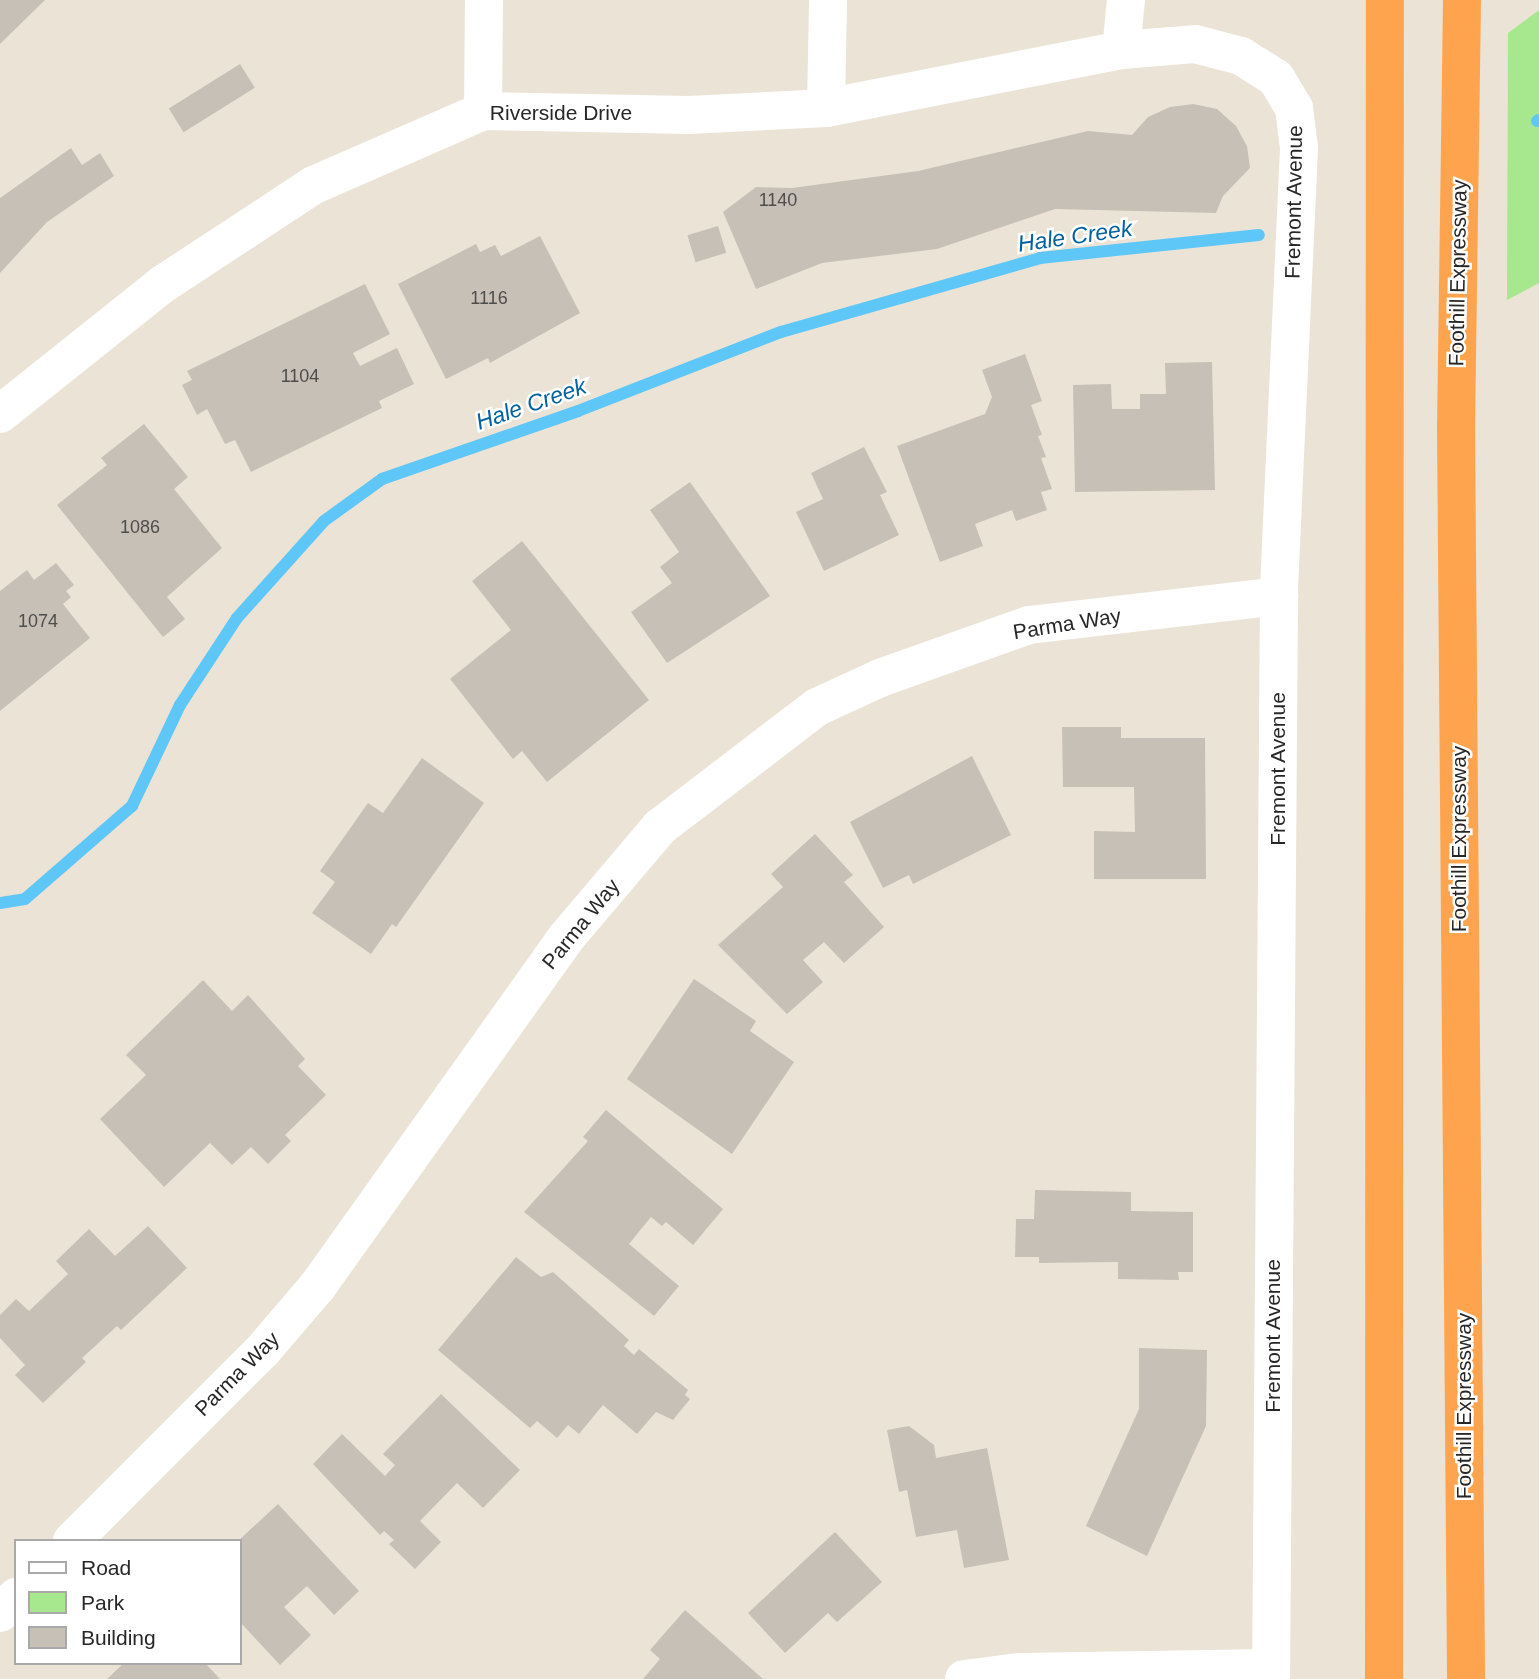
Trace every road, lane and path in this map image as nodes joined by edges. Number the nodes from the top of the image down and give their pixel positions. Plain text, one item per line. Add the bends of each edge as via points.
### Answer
1 (484, 0) edge
2 (828, 0) edge
3 (1126, 0) edge
4 (1385, 0) edge
5 (1462, 0) edge
6 (1121, 50) junction
7 (826, 108) junction
8 (483, 111) junction
9 (0, 414) edge
10 (1279, 596) junction
11 (74, 1539) edge
12 (14, 1599) edge
13 (0, 1613) edge
14 (1271, 1673) edge
15 (964, 1679) edge
16 (1384, 1679) edge
17 (1466, 1679) edge

1 - 8 street
2 - 7 street
3 - 6 street
4 - 16 highway
5 - 17 highway, Foothill Expressway via 1456,426
6 - 7 street, Riverside Drive
6 - 10 street, Fremont Avenue via 1195,44 1241,56 1276,78 1294,108 1299,148
7 - 8 street, Riverside Drive via 689,115
8 - 9 street, Riverside Drive via 314,185 163,284
10 - 11 street, Parma Way via 1029,625 880,678 817,706 660,827 565,939 317,1287 264,1350
10 - 14 street, Fremont Avenue
12 - 13 street
14 - 15 street via 1019,1672

